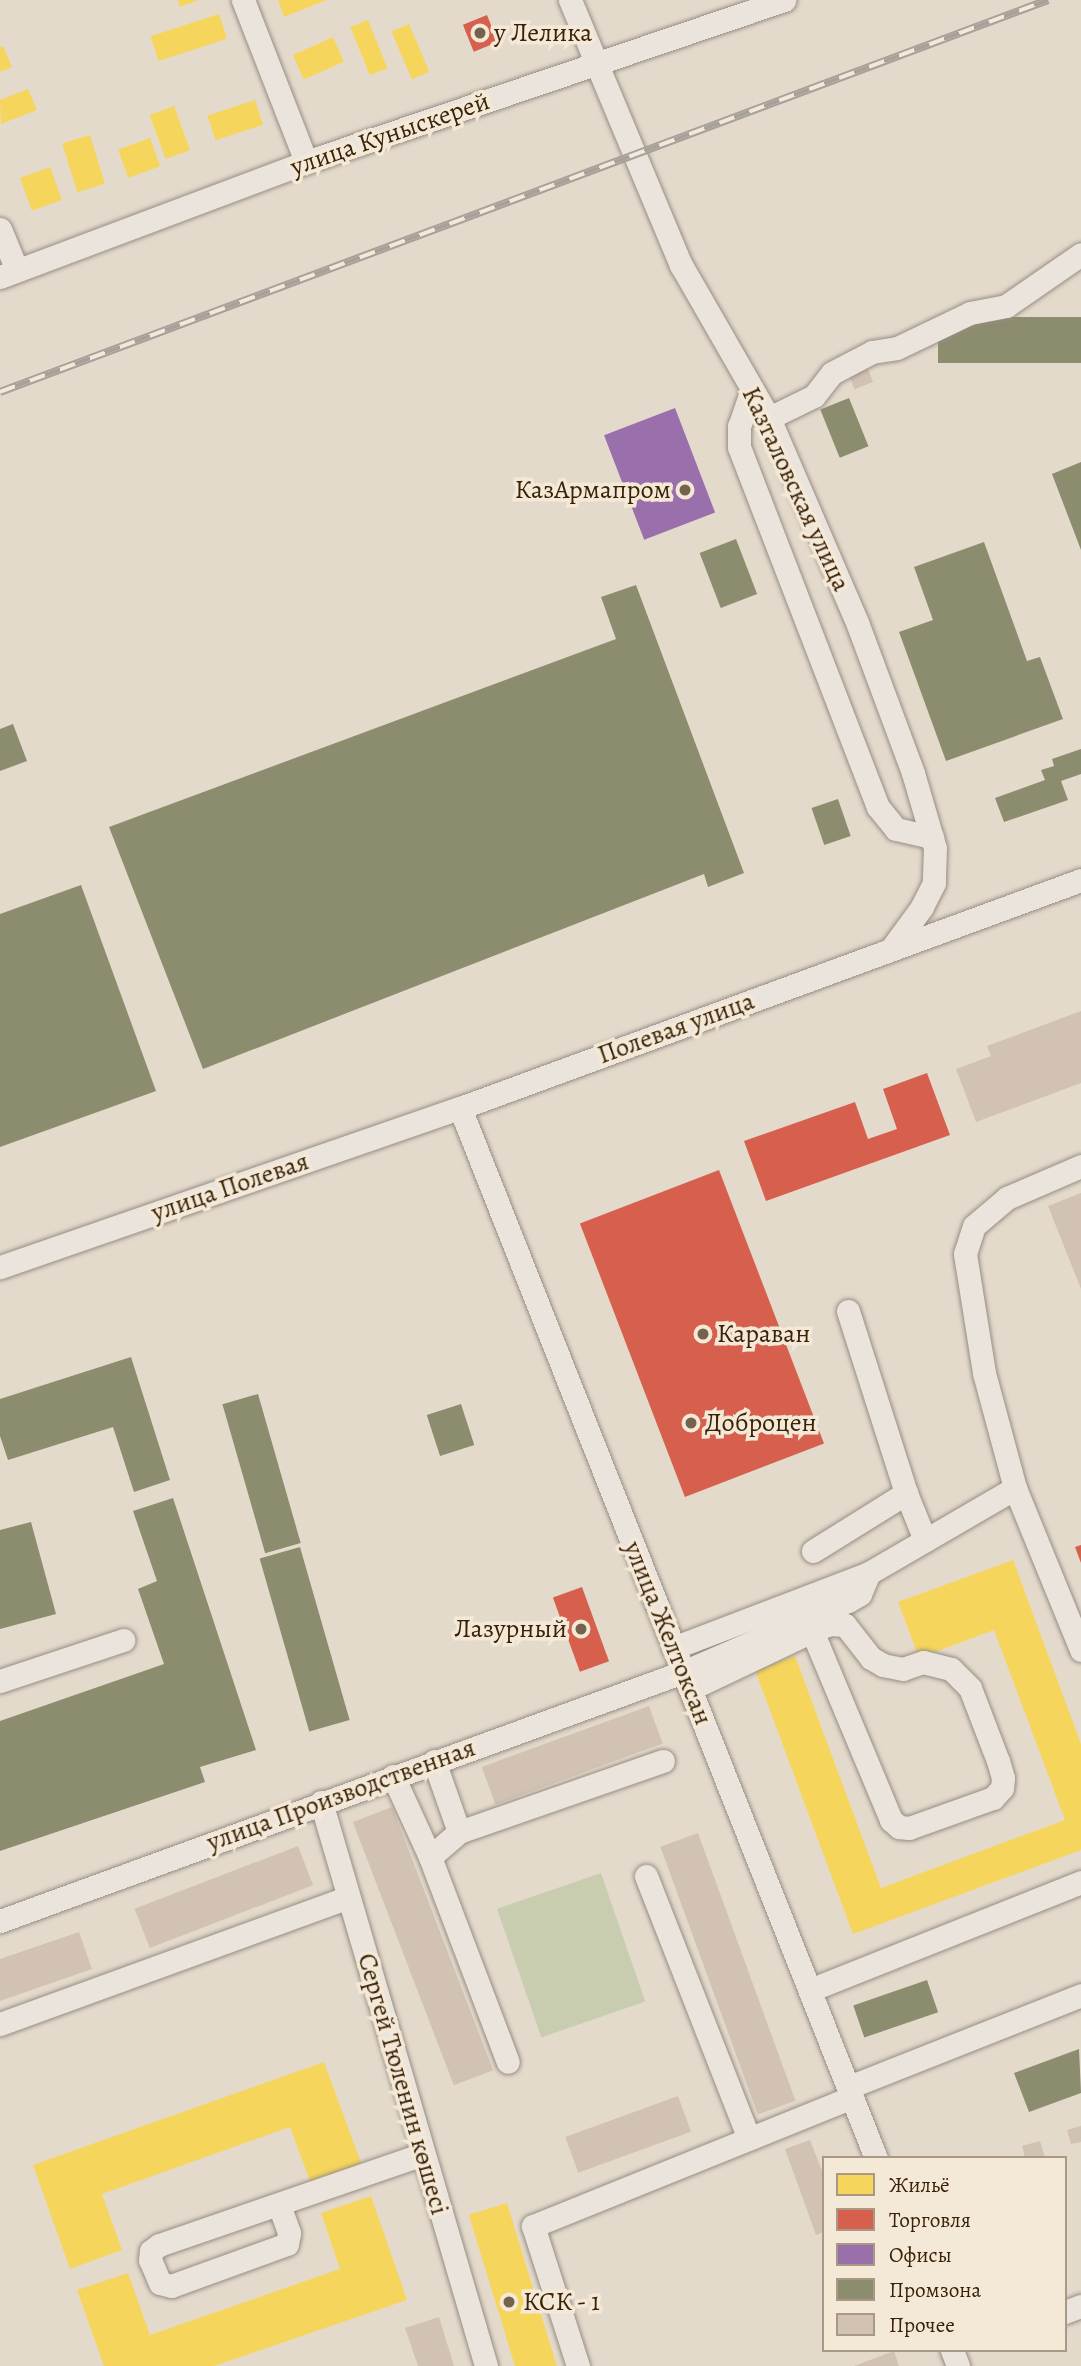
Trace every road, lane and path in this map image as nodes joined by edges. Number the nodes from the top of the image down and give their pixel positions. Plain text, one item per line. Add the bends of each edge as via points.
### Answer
1 (243, 0) edge
2 (570, 0) edge
3 (784, 0) edge
4 (595, 66) junction
5 (306, 162) junction
6 (0, 229) edge
7 (1081, 254) edge
8 (8, 274) edge
9 (752, 389) junction
10 (769, 418) junction
11 (932, 837) junction
12 (1081, 880) edge
13 (892, 948) junction
14 (460, 1108) junction
15 (1081, 1166) edge
16 (0, 1266) edge
17 (848, 1311) dead end
18 (1015, 1489) junction
19 (906, 1493) junction
20 (925, 1540) junction
21 (813, 1551) dead end
22 (869, 1573) junction
23 (812, 1631) junction
24 (123, 1640) dead end
25 (673, 1648) junction
26 (1081, 1650) edge
27 (686, 1680) junction
28 (0, 1681) edge
29 (435, 1761) junction
30 (663, 1761) dead end
31 (393, 1776) junction
32 (321, 1802) junction
33 (459, 1832) junction
34 (430, 1857) junction
35 (646, 1876) dead end
36 (1081, 1882) edge
37 (348, 1897) junction
38 (0, 1921) edge
39 (810, 1990) junction
40 (1081, 1995) edge
41 (0, 2024) edge
42 (508, 2062) dead end
43 (850, 2092) junction
44 (749, 2139) junction
45 (424, 2154) junction
46 (875, 2156) edge
47 (279, 2205) junction
48 (486, 2366) edge
49 (578, 2366) edge

1 - 5 street
2 - 4 street, Казталовская улица
3 - 4 street, улица Куныскерей
4 - 5 street, улица Куныскерей
4 - 9 street, Казталовская улица via 681,265
5 - 8 street, улица Куныскерей
6 - 8 street
7 - 10 street via 1006,306 970,313 897,348 872,352 832,373 814,396
9 - 10 street, Казталовская улица
9 - 11 street via 740,426 739,447 878,807 896,829
10 - 11 street, Казталовская улица via 858,625
11 - 13 street, Казталовская улица via 934,883
12 - 13 street
13 - 14 street, Полевая улица
14 - 16 street, улица Полевая
14 - 25 street, улица Желтоксан
15 - 18 street via 1007,1198 974,1226 965,1254 984,1373
17 - 19 street
18 - 20 street
18 - 26 street
19 - 20 street
19 - 21 street
20 - 22 street
22 - 25 street
22 - 27 street via 860,1594
23 - 23 street via 830,1624 845,1625 871,1658 883,1665 903,1669 923,1662 951,1669 970,1688 998,1761 1002,1788 993,1798 909,1828 891,1820
23 - 27 street
24 - 28 street
25 - 27 street, улица Желтоксан
27 - 29 street, улица Производственная
27 - 39 street, улица Желтоксан
29 - 31 street, улица Производственная
29 - 33 street
30 - 33 street
31 - 32 street, улица Производственная
31 - 34 street
32 - 37 street, Сергей Тюленин көшесі
32 - 38 street, улица Производственная
33 - 34 street
34 - 42 street
35 - 44 street
36 - 39 street
37 - 41 street
37 - 45 street, Сергей Тюленин көшесі
39 - 43 street, улица Желтоксан
40 - 43 street
43 - 44 street
43 - 46 street, улица Желтоксан
44 - 49 street via 533,2226
45 - 47 street
45 - 48 street, Сергей Тюленин көшесі
47 - 47 street via 154,2248 150,2260 160,2283 171,2286 286,2244 289,2234

